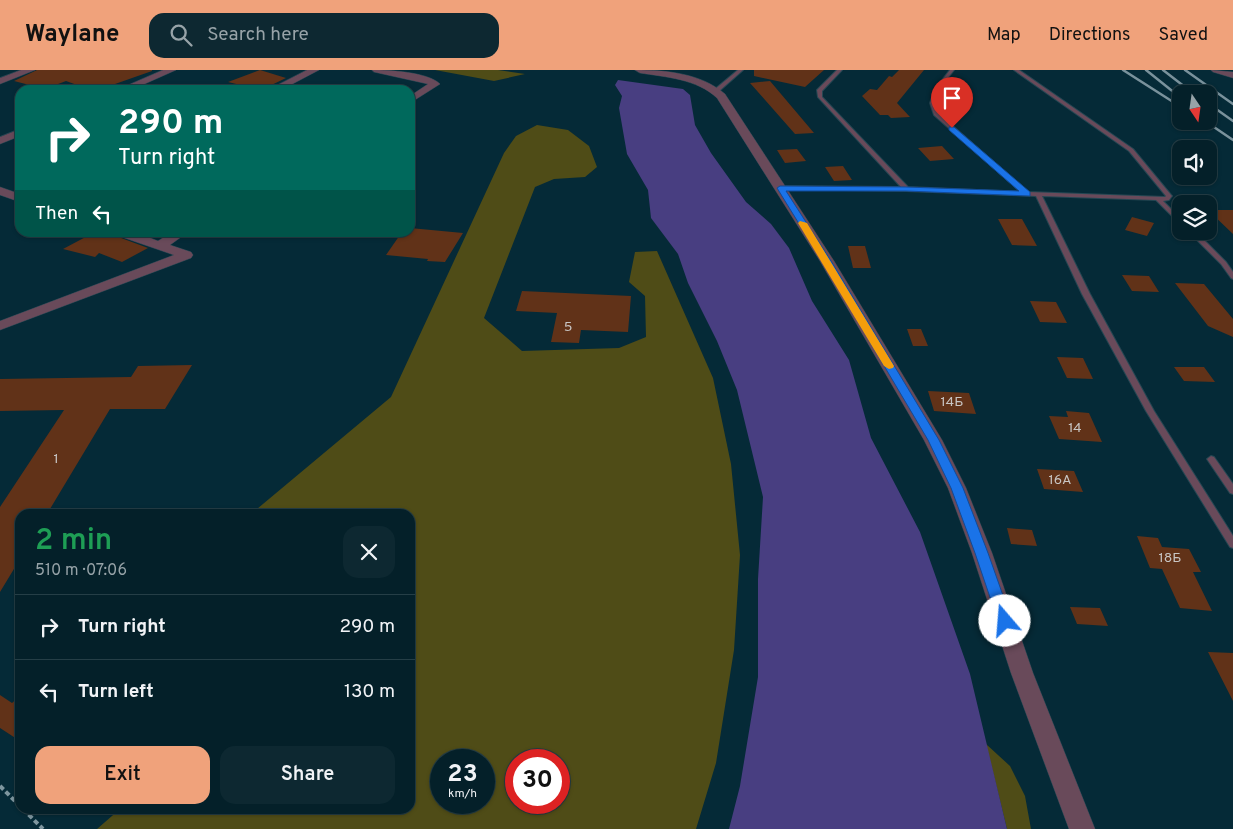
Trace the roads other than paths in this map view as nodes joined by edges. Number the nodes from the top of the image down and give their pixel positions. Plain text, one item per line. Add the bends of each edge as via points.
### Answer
1 (30, 70) edge
2 (171, 70) edge
3 (314, 70) edge
4 (377, 70) edge
5 (640, 70) edge
6 (741, 70) edge
7 (840, 70) edge
8 (952, 70) edge
9 (1016, 70) edge
10 (1216, 70) edge
11 (1233, 75) edge
12 (0, 81) edge
13 (134, 85) edge
14 (283, 85) edge
15 (713, 89) junction
16 (415, 97) edge
17 (15, 134) edge
18 (0, 141) edge
19 (780, 188) junction
20 (906, 189) junction
21 (0, 191) edge
22 (1027, 194) junction
23 (1038, 194) junction
24 (15, 196) edge
25 (1159, 200) junction
26 (1172, 213) edge
27 (135, 237) edge
28 (174, 237) edge
29 (1200, 240) edge
30 (159, 246) junction
31 (1233, 277) edge
32 (0, 326) edge
33 (1211, 460) dead end
34 (1233, 491) edge
35 (1233, 544) edge
36 (1082, 829) edge

1 - 12 street
2 - 13 street
3 - 14 street
4 - 16 street via 434,82 434,86
5 - 15 street
6 - 15 lane
7 - 20 lane via 820,91 820,96
8 - 22 lane via 937,89 933,103 937,115
9 - 25 lane via 1131,150 1169,196
10 - 11 street
15 - 19 street
17 - 18 street
19 - 20 lane
19 - 36 street via 933,440 957,488 1022,673
20 - 22 lane
21 - 24 street
22 - 23 lane
23 - 25 lane
23 - 35 lane via 1086,294 1150,412
25 - 26 lane
27 - 30 street
28 - 30 street
29 - 31 lane via 1224,263
30 - 32 street via 186,255
33 - 34 lane

